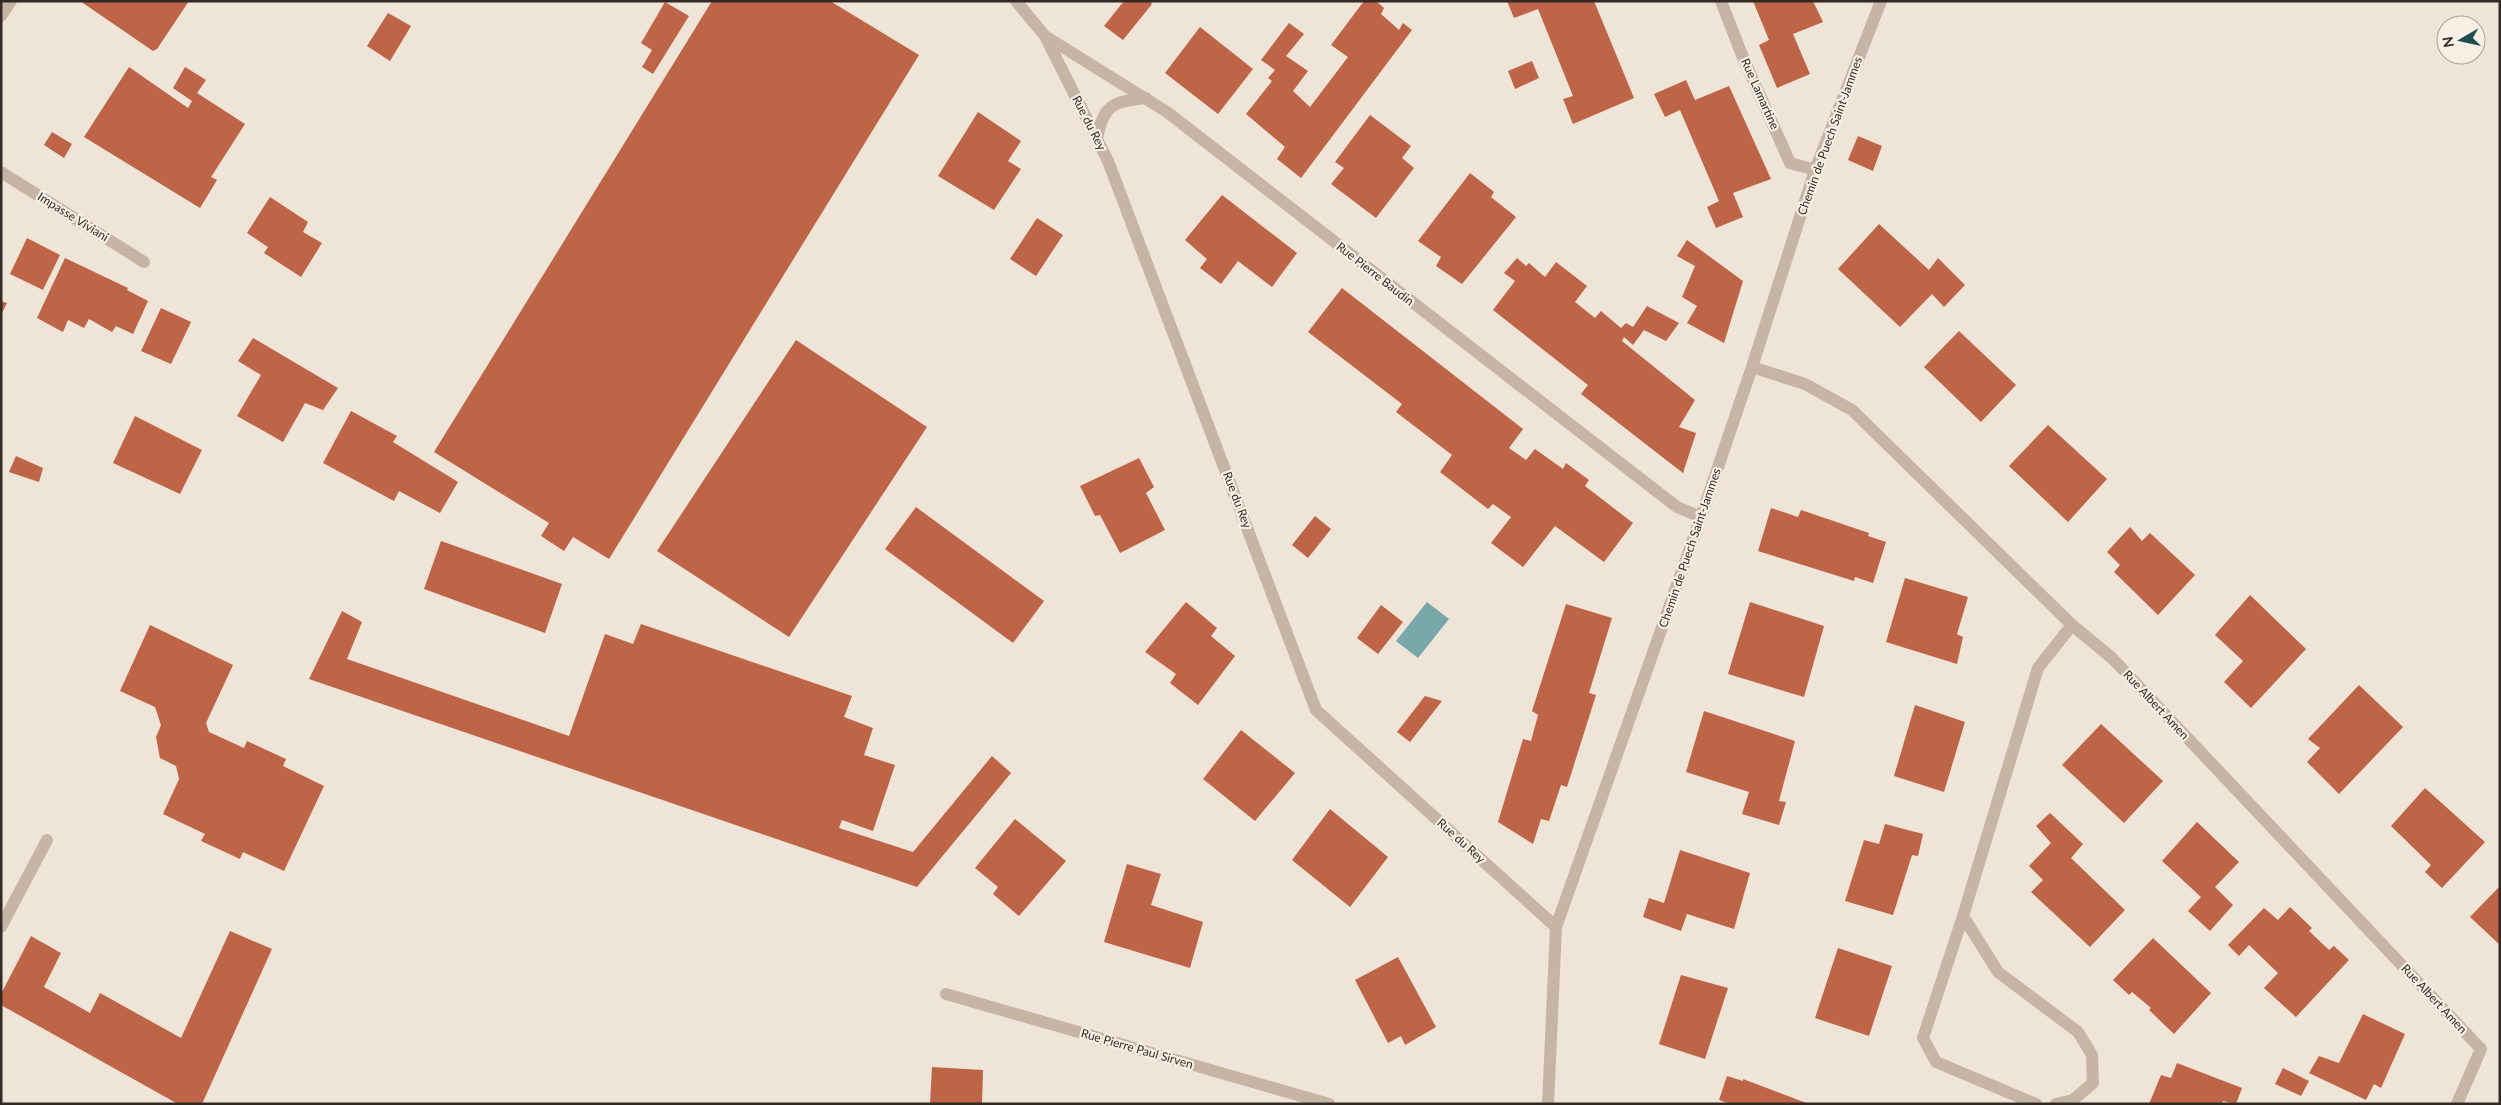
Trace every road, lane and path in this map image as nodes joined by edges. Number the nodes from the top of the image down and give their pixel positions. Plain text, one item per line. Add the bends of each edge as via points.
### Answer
1 (11, 1) edge
2 (1016, 1) edge
3 (1721, 1) edge
4 (1881, 1) edge
5 (1, 16) edge
6 (1045, 36) junction
7 (1146, 98) junction
8 (1097, 138) junction
9 (1814, 170) junction
10 (1, 172) edge
11 (144, 262) dead end
12 (1752, 367) junction
13 (1701, 517) junction
14 (2072, 625) junction
15 (47, 840) dead end
16 (1963, 916) junction
17 (1, 927) edge
18 (1556, 928) junction
19 (946, 994) dead end
20 (1329, 1104) edge
21 (1548, 1104) edge
22 (2036, 1104) edge
23 (2056, 1104) edge
24 (2457, 1104) edge

1 - 5 street
2 - 6 street, Rue du Rey
3 - 9 street, Rue Lamartine via 1790,163
4 - 9 street, Chemin de Puech Saint-Jammes
6 - 7 street, Rue Pierre Baudin
6 - 8 street, Rue du Rey
7 - 8 street via 1112,106 1102,117
7 - 13 street, Rue Pierre Baudin via 1677,508
8 - 18 street, Rue du Rey via 1316,710
9 - 12 street, Chemin de Puech Saint-Jammes
10 - 11 street, Impasse Viviani
12 - 13 street, Chemin de Puech Saint-Jammes
12 - 14 street, Rue Albert Amen via 1805,384 1852,410
13 - 18 street, Chemin de Puech Saint-Jammes
14 - 16 street via 2038,668
14 - 24 street, Rue Albert Amen via 2119,665 2481,1049
15 - 17 street
16 - 22 street via 1922,1038 1936,1062
16 - 23 street via 1998,972 2078,1032 2092,1055 2093,1083 2073,1100
18 - 21 street, Chemin de Puech Saint-Jammes
19 - 20 street, Rue Pierre Paul Sirven

